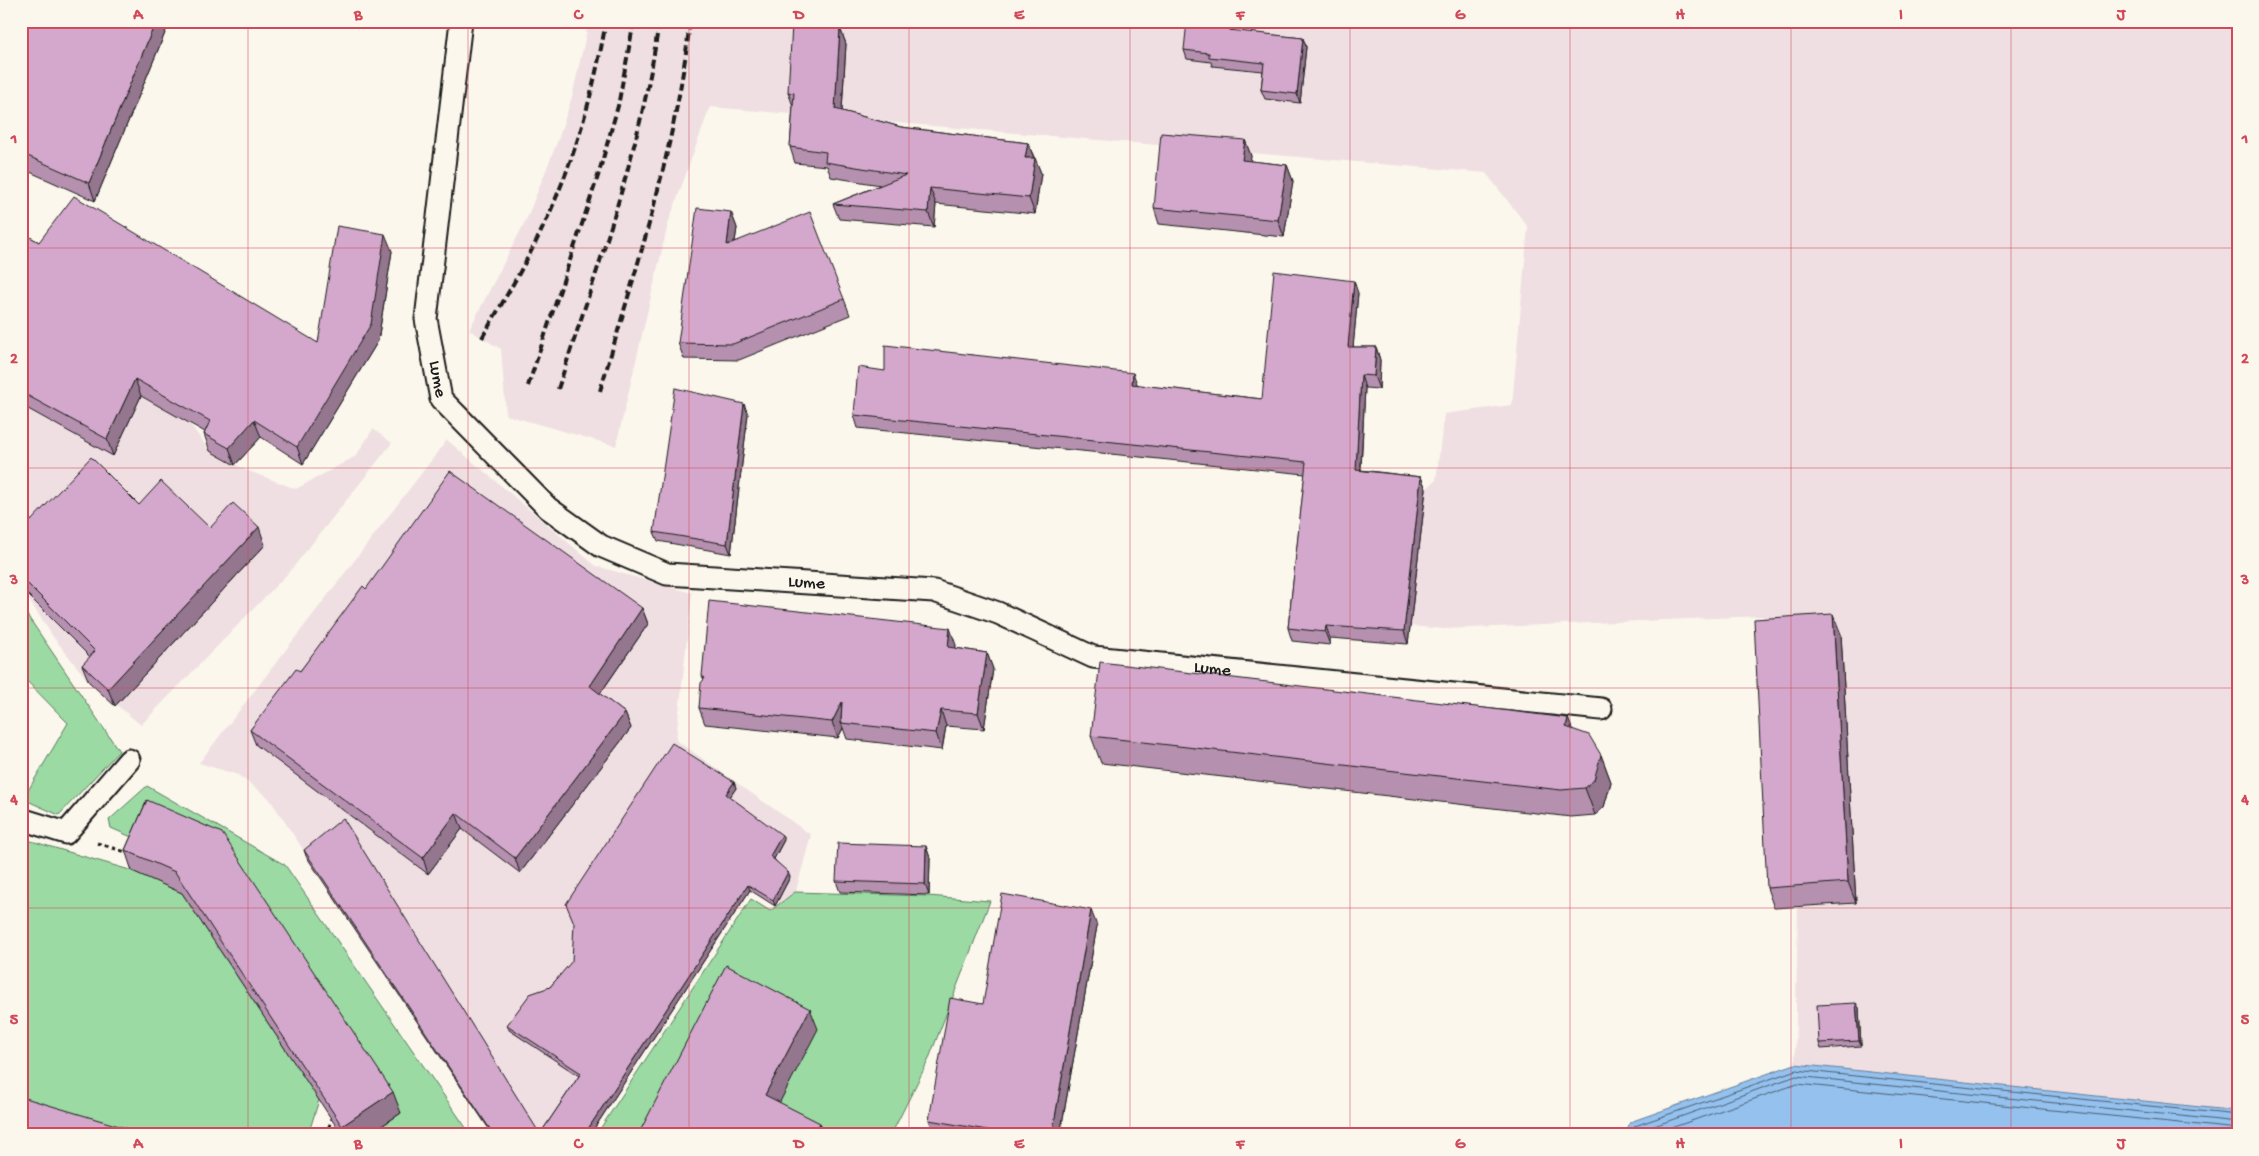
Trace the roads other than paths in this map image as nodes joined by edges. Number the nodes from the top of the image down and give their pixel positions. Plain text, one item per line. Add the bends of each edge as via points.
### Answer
1 (461, 21) edge
2 (1602, 709) dead end
3 (129, 760) dead end
4 (21, 819) edge

1 - 2 lane, Lume via 426,319 441,399 548,508 601,546 667,574 934,591 998,613 1093,657
3 - 4 lane via 66,833

